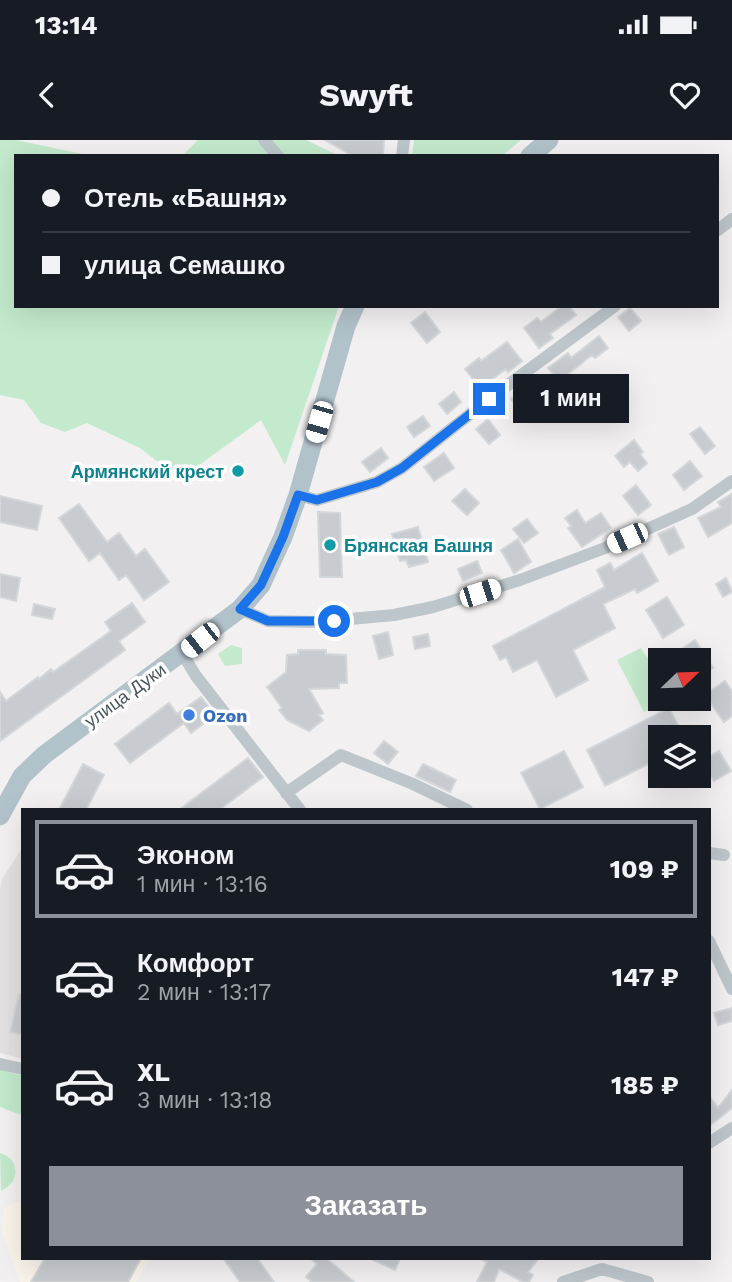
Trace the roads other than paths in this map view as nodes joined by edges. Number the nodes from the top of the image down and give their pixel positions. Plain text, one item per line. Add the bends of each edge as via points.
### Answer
1 (264, 140) edge
2 (549, 140) edge
3 (276, 154) edge
4 (532, 154) edge
5 (354, 308) edge
6 (612, 308) edge
7 (732, 481) edge
8 (298, 495) junction
9 (240, 609) junction
10 (182, 653) junction
11 (286, 793) junction
12 (298, 808) edge
13 (463, 808) edge
14 (0, 817) edge
15 (711, 853) edge
16 (724, 855) dead end
17 (711, 945) edge
18 (732, 989) edge
19 (0, 1064) edge
20 (21, 1069) edge
21 (732, 1128) edge
22 (711, 1142) edge
23 (563, 1282) edge
24 (648, 1282) edge

1 - 3 street
2 - 4 main road
5 - 8 main road, улица Дуки
6 - 8 street via 402,468 377,482 317,500
7 - 9 street via 692,509 605,548 433,607 318,622 268,621
8 - 9 main road, улица Дуки via 261,585
9 - 10 main road, улица Дуки
10 - 11 street
10 - 14 main road, улица Дуки via 44,755 22,776
11 - 12 street
11 - 13 street via 341,755
15 - 16 street
17 - 18 street
19 - 20 street
21 - 22 street
23 - 24 street via 602,1269

